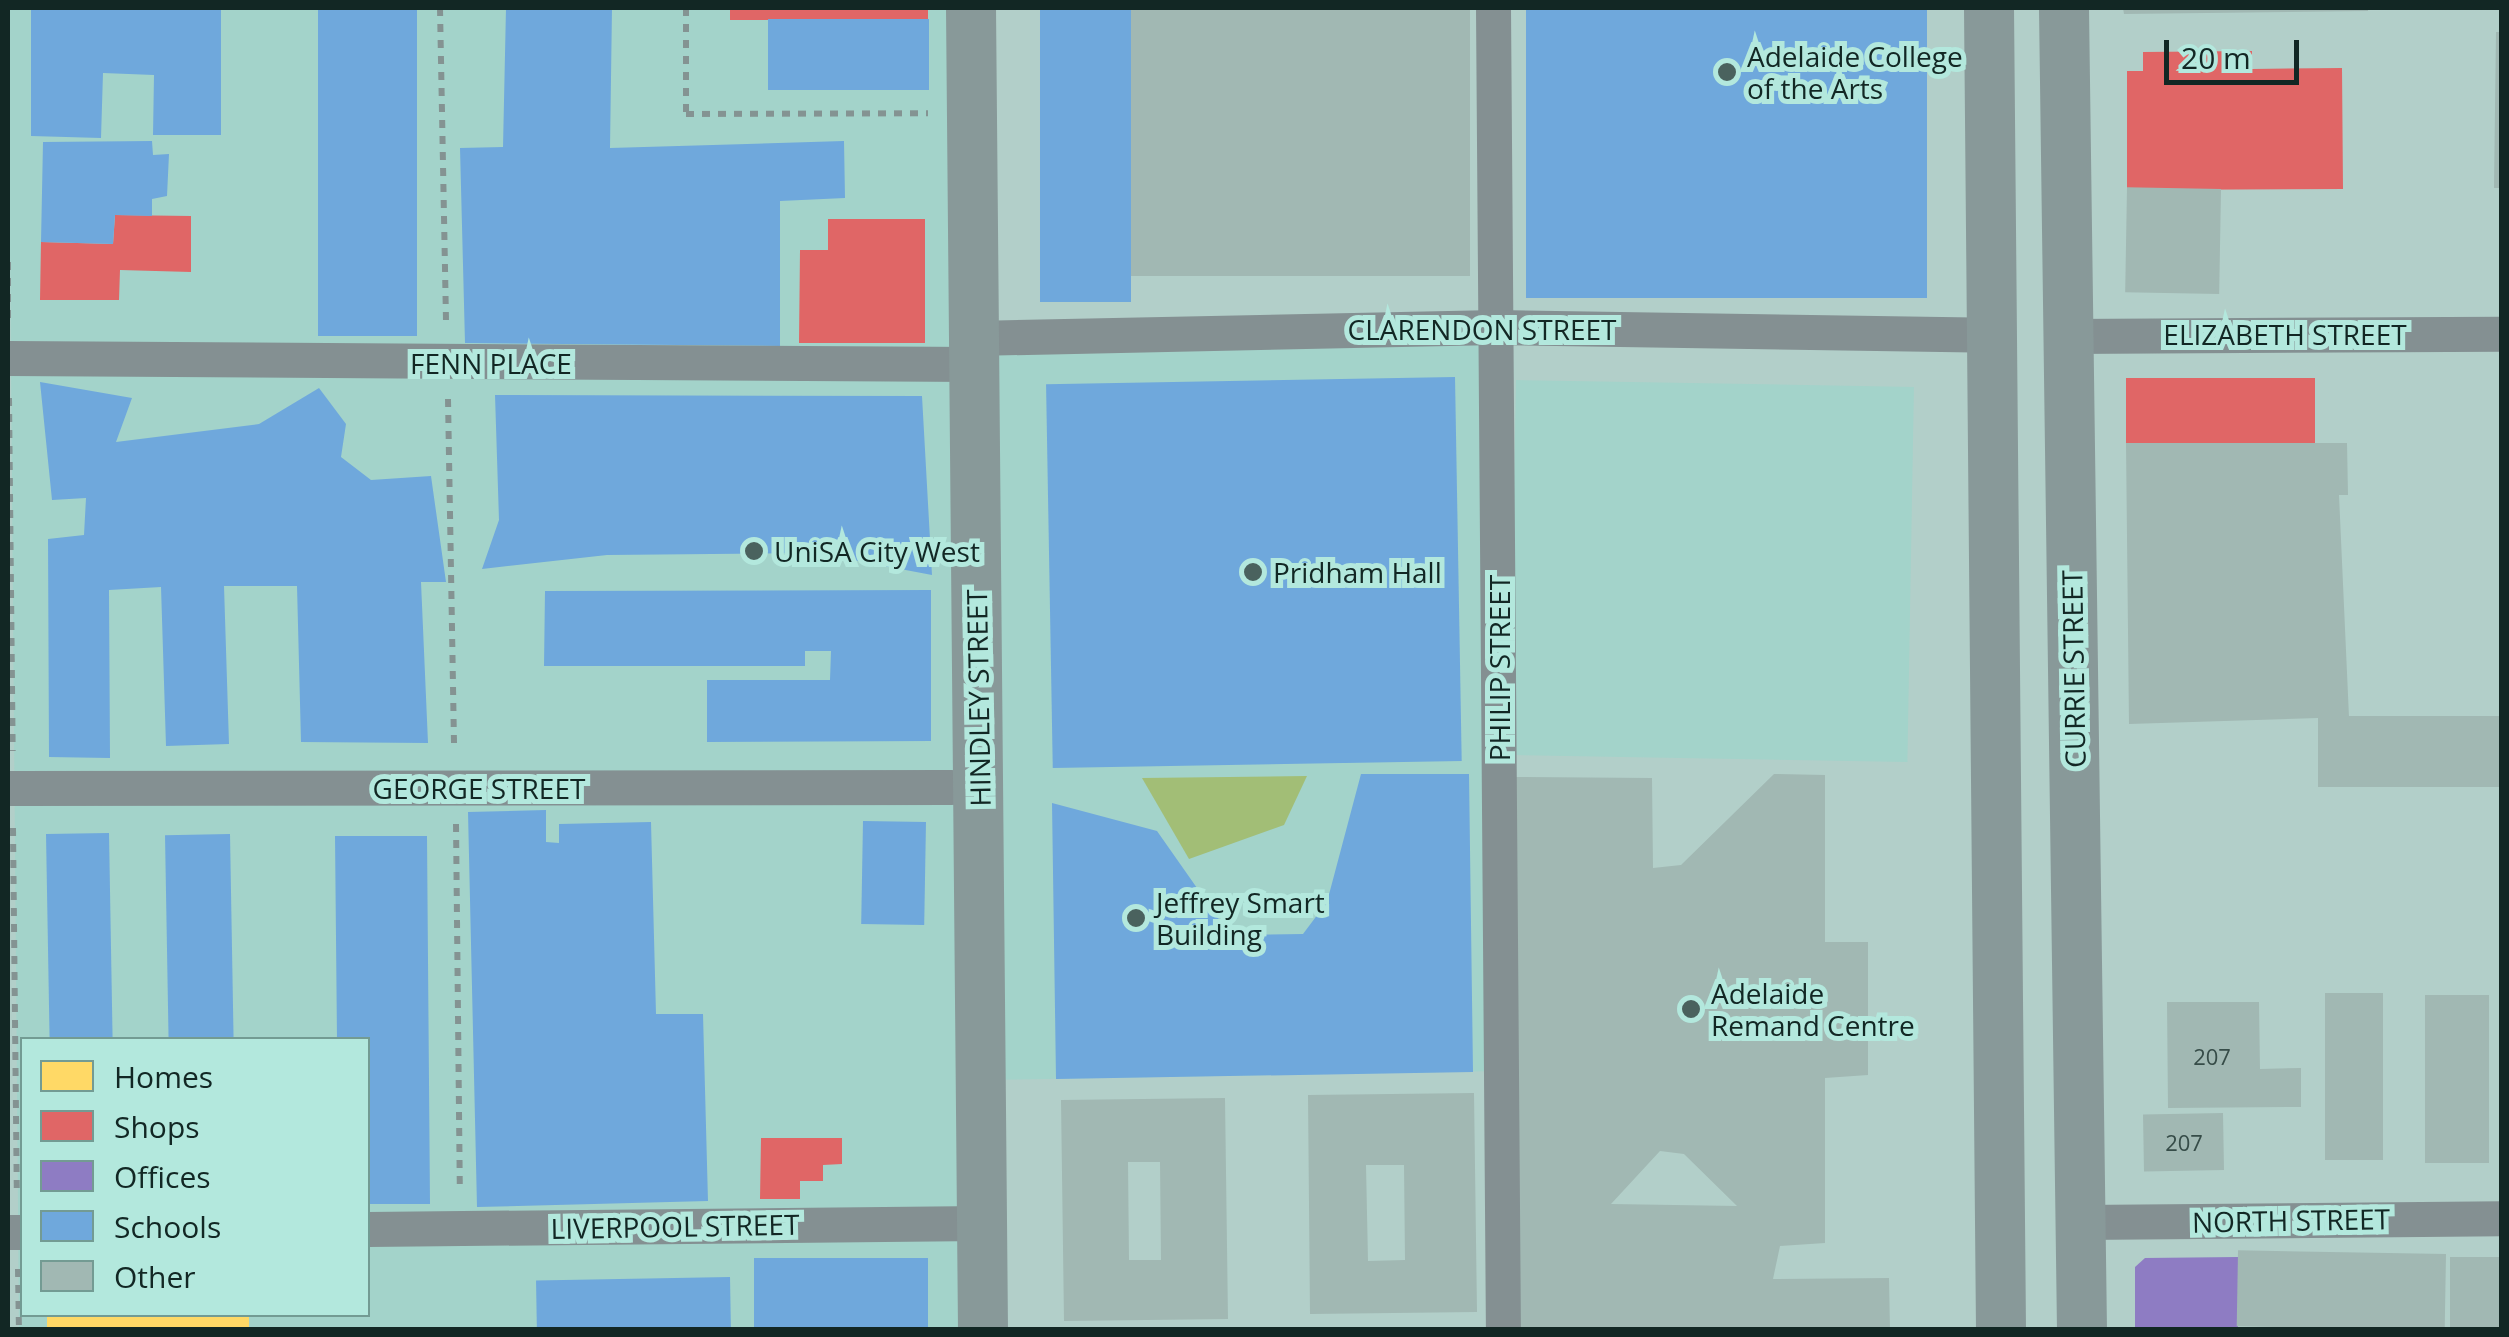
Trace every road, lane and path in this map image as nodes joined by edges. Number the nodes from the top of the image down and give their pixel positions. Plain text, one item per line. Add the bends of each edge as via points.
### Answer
1 (440, 8) edge
2 (686, 8) edge
3 (970, 8) edge
4 (1494, 8) edge
5 (1990, 8) edge
6 (2064, 8) edge
7 (936, 113) dead end
8 (8, 262) edge
9 (1496, 327) junction
10 (1990, 334) junction
11 (2502, 334) edge
12 (2068, 336) junction
13 (974, 352) junction
14 (8, 358) edge
15 (447, 363) junction
16 (10, 788) edge
17 (455, 788) junction
18 (951, 788) dead end
19 (2502, 1218) edge
20 (2080, 1222) junction
21 (982, 1223) junction
22 (461, 1228) junction
23 (370, 1229) edge
24 (16, 1233) edge
25 (19, 1330) edge
26 (983, 1330) edge
27 (1503, 1330) edge
28 (2001, 1330) edge
29 (2082, 1330) edge

1 - 15 path
2 - 7 path via 686,114
3 - 13 main road, HINDLEY STREET
4 - 9 street, PHILIP STREET
5 - 10 main road
6 - 12 main road, CURRIE STREET
8 - 14 path
9 - 10 street, CLARENDON STREET
9 - 13 street, CLARENDON STREET
9 - 27 street, PHILIP STREET
10 - 28 main road
11 - 12 street, ELIZABETH STREET
12 - 20 main road, CURRIE STREET
13 - 15 street, FENN PLACE
13 - 21 main road, HINDLEY STREET
14 - 15 street, FENN PLACE
14 - 16 path
15 - 17 path
16 - 17 street, GEORGE STREET
16 - 24 path
17 - 18 street, GEORGE STREET
17 - 22 path
19 - 20 street, NORTH STREET
20 - 29 main road, CURRIE STREET
21 - 22 street, LIVERPOOL STREET
21 - 26 main road, HINDLEY STREET
22 - 23 street, LIVERPOOL STREET
24 - 25 path

